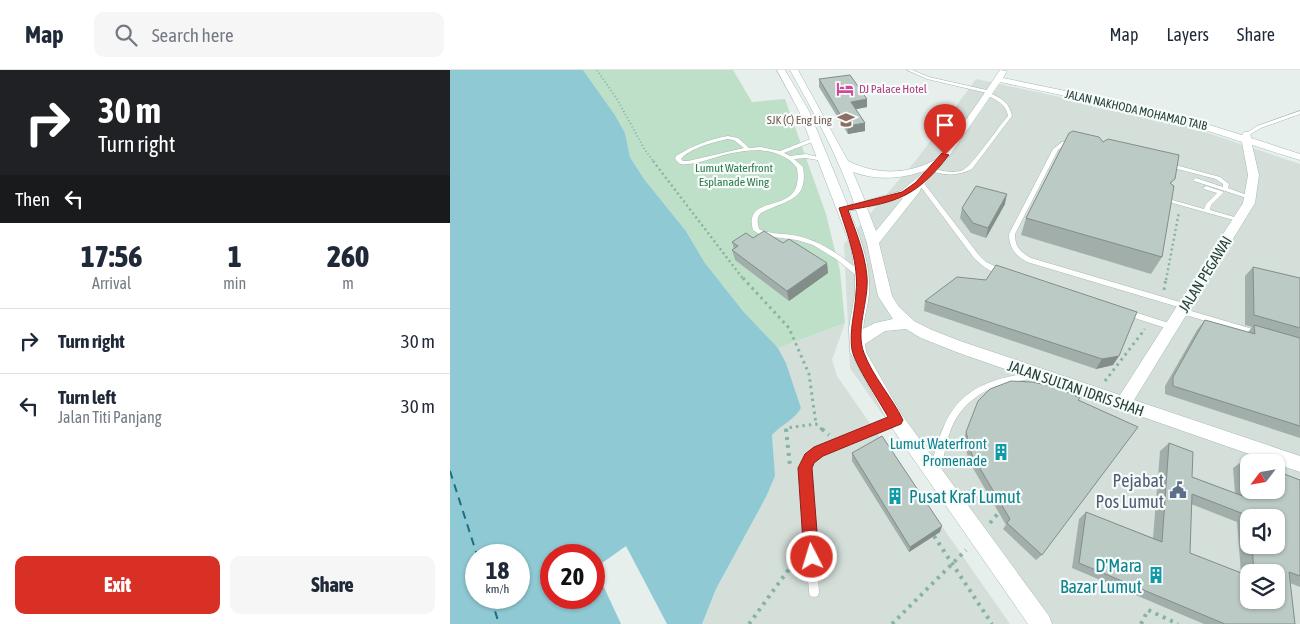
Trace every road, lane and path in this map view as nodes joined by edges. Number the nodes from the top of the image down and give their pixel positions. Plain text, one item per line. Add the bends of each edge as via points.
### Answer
1 (597, 70) edge
2 (781, 70) edge
3 (794, 70) edge
4 (909, 70) edge
5 (1004, 70) edge
6 (1011, 70) edge
7 (998, 79) junction
8 (1029, 86) junction
9 (989, 92) junction
10 (1300, 112) edge
11 (1247, 136) junction
12 (815, 139) junction
13 (1081, 145) edge
14 (747, 148) junction
15 (1300, 151) edge
16 (780, 153) junction
17 (1300, 156) edge
18 (790, 158) junction
19 (823, 159) junction
20 (940, 161) junction
21 (1158, 162) edge
22 (844, 163) junction
23 (926, 177) junction
24 (1225, 188) junction
25 (1249, 197) junction
26 (1165, 200) edge
27 (861, 205) junction
28 (843, 208) junction
29 (1207, 211) junction
30 (1239, 220) junction
31 (873, 243) junction
32 (862, 276) junction
33 (1010, 276) edge
34 (1183, 309) junction
35 (1123, 312) edge
36 (909, 324) junction
37 (1172, 327) junction
38 (1264, 336) edge
39 (856, 342) junction
40 (1038, 374) junction
41 (1123, 404) junction
42 (896, 420) junction
43 (816, 424) dead end
44 (1300, 464) edge
45 (934, 473) junction
46 (934, 536) edge
47 (953, 564) junction
48 (814, 592) dead end
49 (892, 624) edge
50 (992, 624) edge
51 (1041, 624) edge
52 (1141, 624) edge
53 (1178, 624) edge

1 - 43 path via 645,150 753,291 789,328 809,374
2 - 12 street
3 - 22 street, JALAN SULTAN IDRIS SHAH
4 - 9 lane via 928,78
5 - 7 street
6 - 11 street, JALAN NAKHODA MOHAMAD TAIB via 1019,78 1031,82 1188,116
7 - 8 street, JALAN NAKHODA MOHAMAD TAIB
7 - 9 street
8 - 9 street via 1007,86
8 - 11 street, JALAN NAKHODA MOHAMAD TAIB via 1167,115
9 - 20 street
9 - 23 lane via 1006,105 1010,116 970,168 955,174
10 - 11 lane via 1259,127
11 - 15 street, JALAN NAKHODA MOHAMAD TAIB
11 - 17 street, JALAN NAKHODA MOHAMAD TAIB
11 - 25 street, JALAN PEGAWAI via 1253,172 1253,188
12 - 16 lane
12 - 19 street
13 - 34 lane via 1064,143 1056,149 1012,234 1014,250 1029,260
14 - 14 lane via 688,164 678,159 689,150 728,138 738,140
14 - 16 lane
16 - 18 lane
18 - 19 lane
18 - 32 lane via 800,167 802,179 798,188 786,202 758,212 754,220 756,230 809,241
19 - 28 street
20 - 22 street via 916,171 887,176 866,174
20 - 23 street
21 - 24 lane via 1218,178 1226,184
22 - 27 street, JALAN SULTAN IDRIS SHAH
23 - 27 street via 905,194
23 - 31 street
23 - 33 lane via 976,256 984,264
24 - 25 lane
24 - 29 lane via 1195,183 1221,192 1208,204
25 - 30 street, JALAN PEGAWAI
26 - 29 lane
27 - 28 street
27 - 31 street, JALAN SULTAN IDRIS SHAH
28 - 32 street via 857,247
29 - 30 lane
30 - 34 street, JALAN PEGAWAI
31 - 36 street, JALAN SULTAN IDRIS SHAH via 883,293 888,304
32 - 39 street
34 - 37 street, JALAN PEGAWAI
34 - 38 lane
35 - 37 lane
36 - 39 street via 879,326
36 - 40 street, JALAN SULTAN IDRIS SHAH via 927,334
37 - 41 street, JALAN PEGAWAI
39 - 42 street via 866,368
40 - 41 street, JALAN SULTAN IDRIS SHAH
40 - 45 lane via 997,381 964,401 948,426
41 - 44 street, JALAN SULTAN IDRIS SHAH
42 - 45 street
42 - 48 lane via 818,452 805,468
45 - 51 street
46 - 47 path
47 - 49 path
47 - 50 path
52 - 53 path via 1148,610

